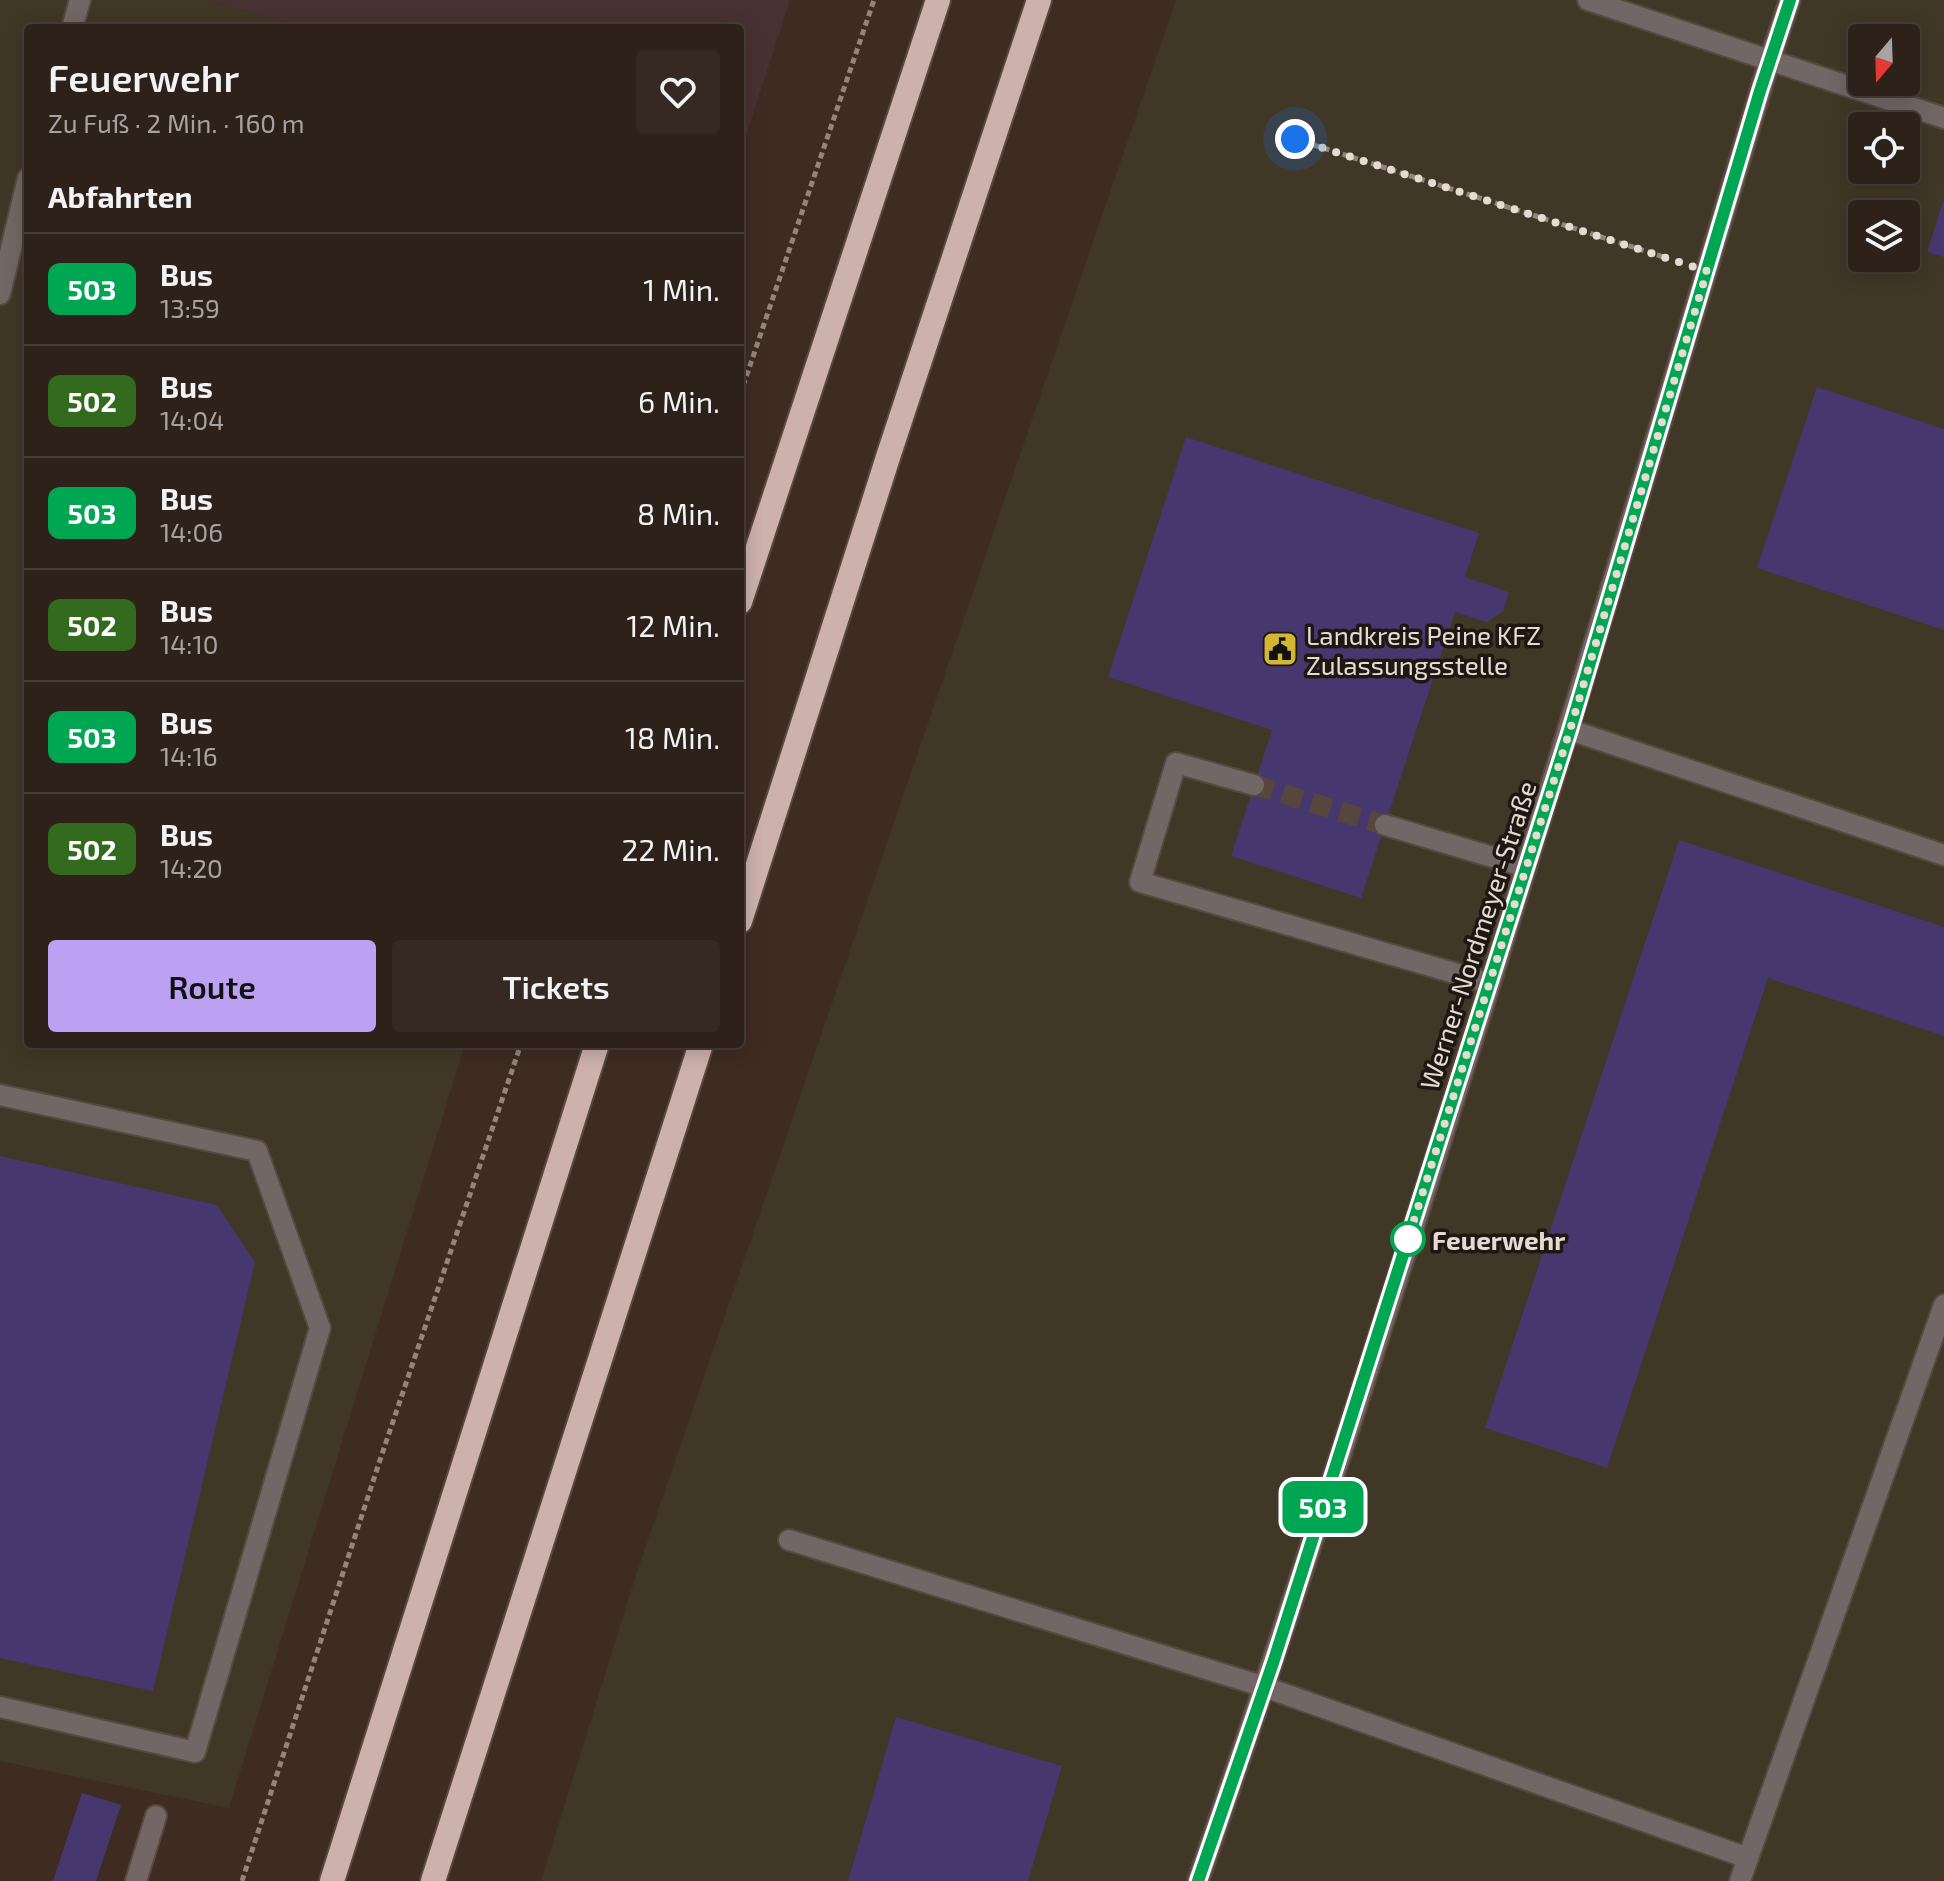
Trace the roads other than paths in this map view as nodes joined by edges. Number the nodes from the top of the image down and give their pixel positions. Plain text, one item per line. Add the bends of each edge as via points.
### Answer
1 (80, 0) edge
2 (938, 0) edge
3 (1039, 0) edge
4 (1588, 0) edge
5 (1790, 0) edge
6 (73, 24) edge
7 (1769, 62) junction
8 (1944, 118) edge
9 (24, 195) edge
10 (0, 294) edge
11 (744, 590) edge
12 (1570, 730) junction
13 (1254, 785) tunnel mouth
14 (1385, 825) tunnel mouth
15 (1944, 855) edge
16 (1526, 867) junction
17 (744, 908) edge
18 (1489, 983) junction
19 (596, 1048) edge
20 (700, 1048) edge
21 (0, 1095) edge
22 (1944, 1305) edge
23 (789, 1540) dead end
24 (1265, 1687) junction
25 (0, 1707) edge
26 (156, 1816) dead end
27 (1748, 1858) junction
28 (136, 1881) edge
29 (332, 1881) edge
30 (433, 1881) edge
31 (1198, 1881) edge
32 (1740, 1881) edge

1 - 6 street
2 - 11 highway
3 - 17 highway
4 - 7 street
5 - 7 street, Werner-Nordmeyer-Straße
7 - 8 street
7 - 12 street, Werner-Nordmeyer-Straße
9 - 10 street
12 - 15 street
12 - 16 street, Werner-Nordmeyer-Straße
13 - 18 street via 1176,763 1140,882
14 - 16 street
16 - 18 street, Werner-Nordmeyer-Straße
18 - 24 street, Werner-Nordmeyer-Straße
19 - 29 highway
20 - 30 highway
21 - 25 street via 257,1151 320,1328 195,1752
22 - 27 street
23 - 24 street
24 - 27 street
24 - 31 street, Werner-Nordmeyer-Straße
26 - 28 street
27 - 32 street

